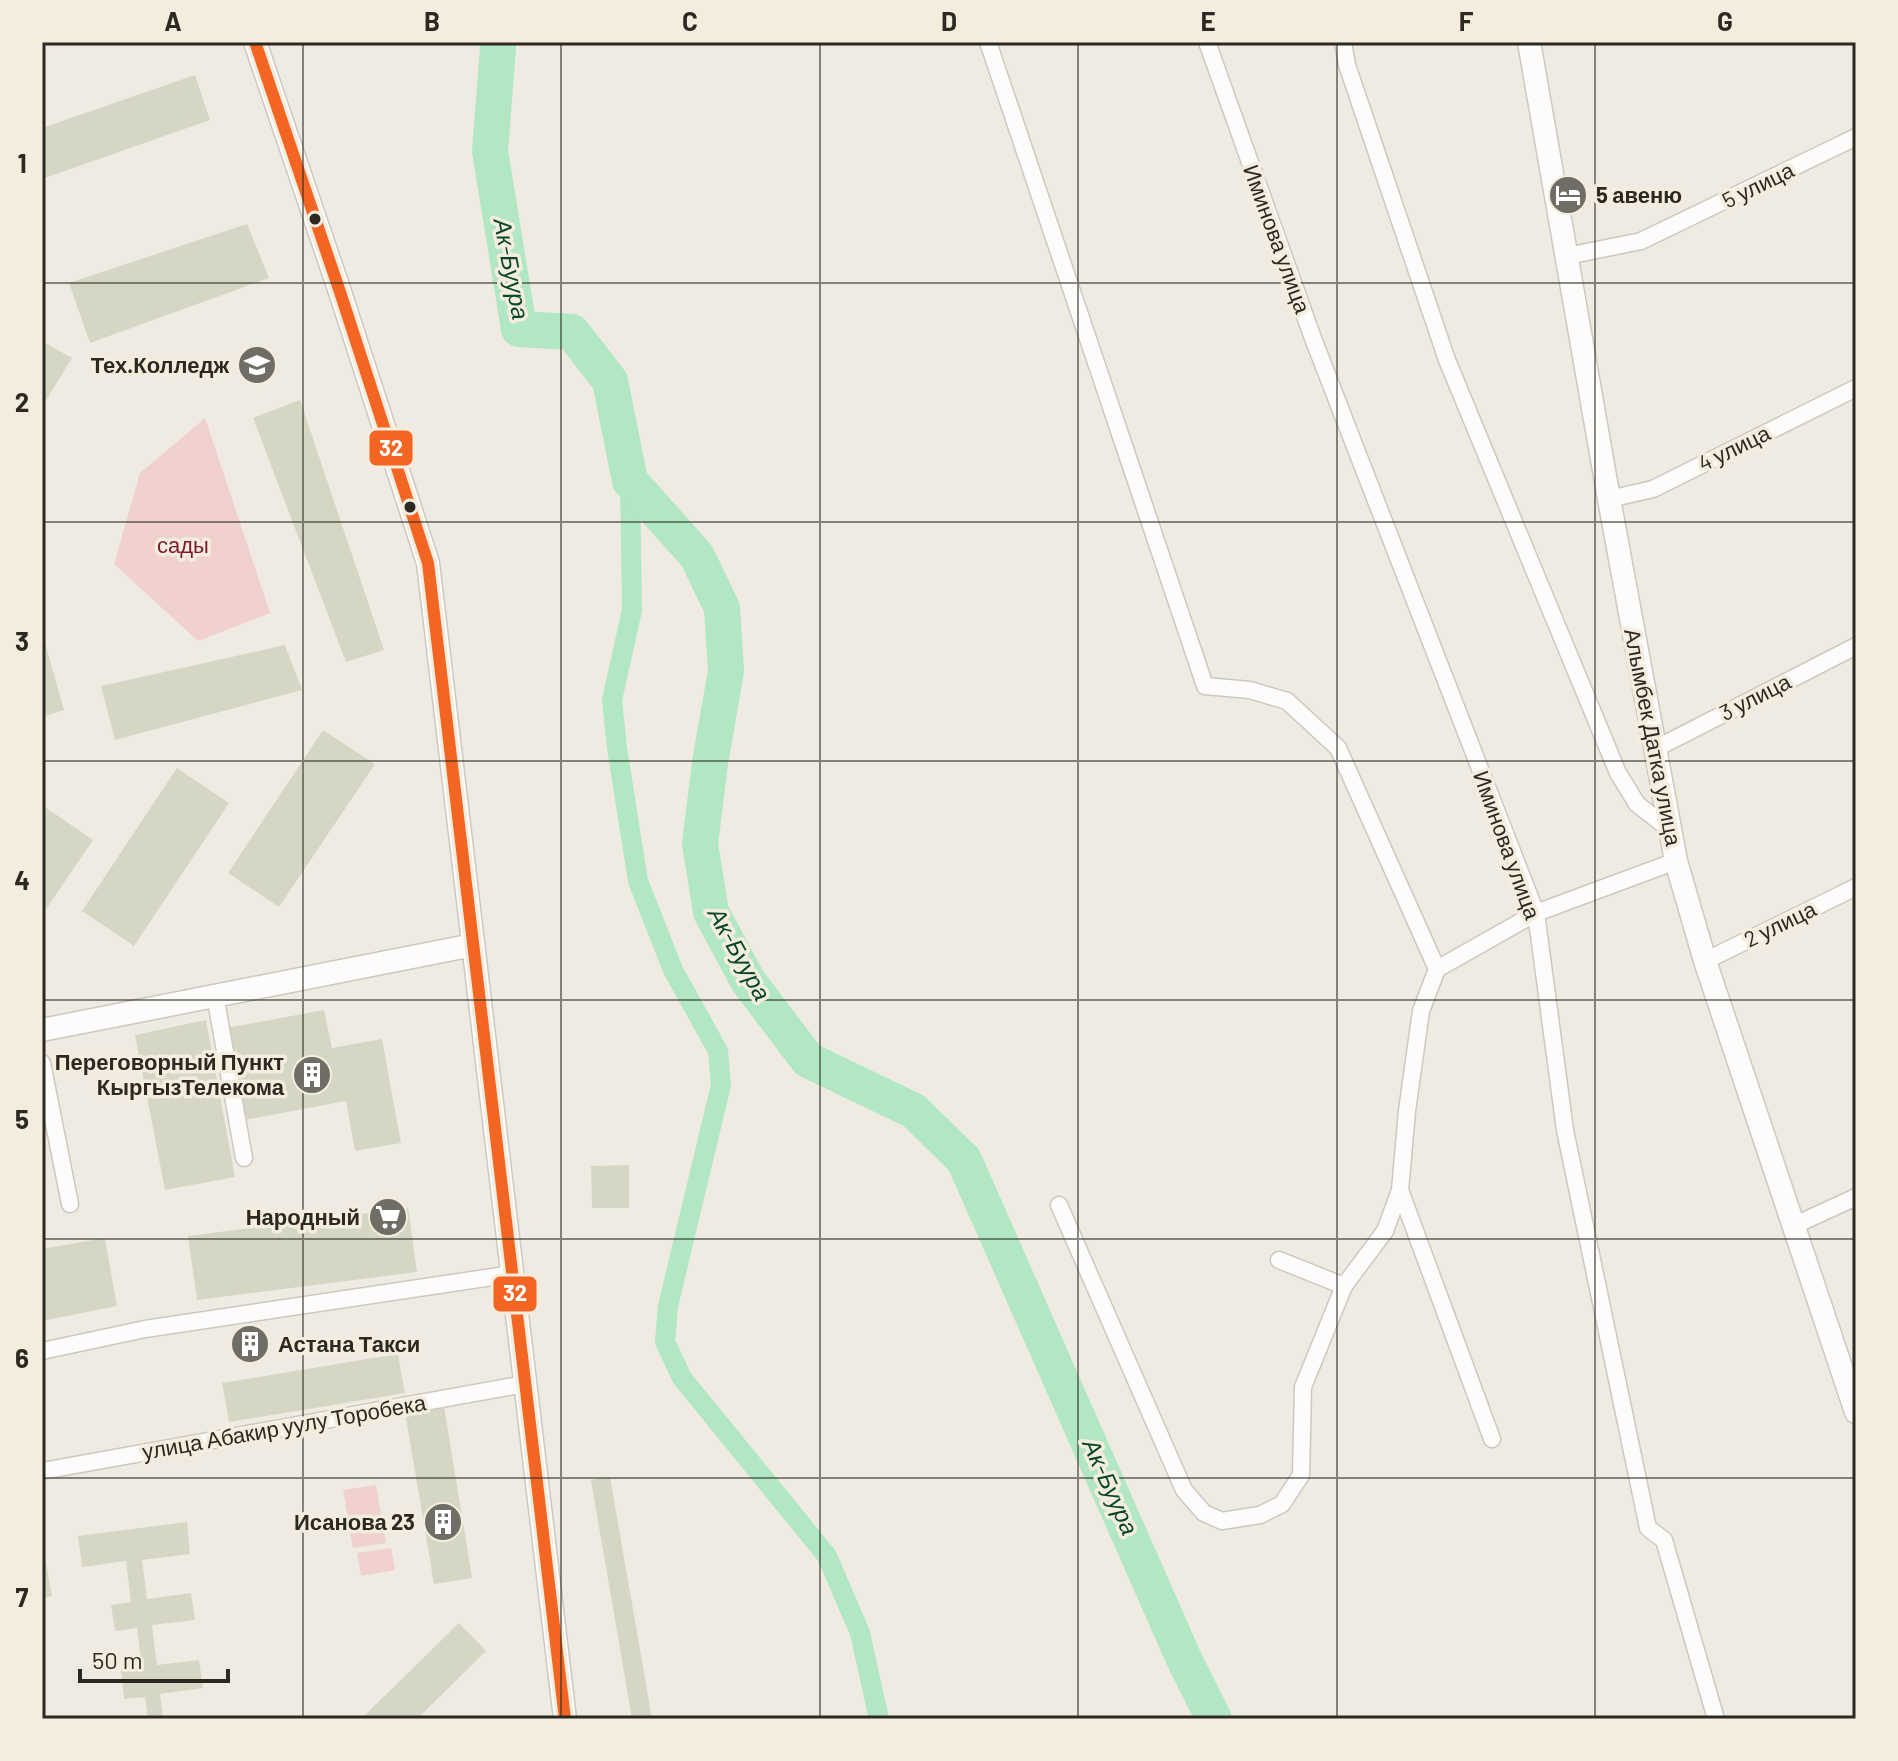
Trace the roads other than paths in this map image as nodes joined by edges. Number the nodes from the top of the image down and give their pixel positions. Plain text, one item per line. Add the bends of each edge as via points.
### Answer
1 (255, 42) edge
2 (988, 42) edge
3 (1207, 42) edge
4 (1343, 42) edge
5 (1529, 42) edge
6 (1856, 137) edge
7 (1567, 256) junction
8 (1856, 388) edge
9 (1609, 499) junction
10 (1856, 646) edge
11 (1655, 749) junction
12 (1669, 829) junction
13 (1676, 861) junction
14 (1856, 887) edge
15 (1536, 913) junction
16 (473, 945) junction
17 (1705, 961) junction
18 (1437, 969) junction
19 (215, 995) junction
20 (42, 1030) edge
21 (42, 1063) edge
22 (244, 1158) dead end
23 (1400, 1190) junction
24 (1856, 1197) edge
25 (70, 1204) dead end
26 (1059, 1205) dead end
27 (1793, 1226) junction
28 (1279, 1260) dead end
29 (512, 1274) junction
30 (1344, 1286) junction
31 (42, 1351) edge
32 (525, 1384) junction
33 (1856, 1412) edge
34 (1492, 1439) dead end
35 (42, 1471) edge
36 (565, 1719) edge
37 (1716, 1719) edge

1 - 16 main road via 428,563
2 - 18 street via 1205,686 1250,690 1287,701 1338,748
3 - 15 street, Иминова улица via 1314,341
4 - 12 street via 1465,404 1618,773 1637,804
5 - 7 main road, Алымбек Датка улица
6 - 7 street, 5 улица via 1641,241
7 - 9 main road, Алымбек Датка улица
8 - 9 street, 4 улица via 1653,489
9 - 11 main road, Алымбек Датка улица
10 - 11 street, 3 улица
11 - 12 main road, Алымбек Датка улица
12 - 13 main road, Алымбек Датка улица
13 - 15 street
13 - 17 main road, Алымбек Датка улица
14 - 17 street, 2 улица
15 - 18 street
15 - 37 street, Иминова улица via 1565,1130 1648,1528 1664,1540
16 - 19 main road
16 - 29 main road
17 - 27 main road, Алымбек Датка улица
18 - 23 street via 1421,1011
19 - 20 main road
19 - 22 street
21 - 25 street
23 - 30 street via 1385,1231
23 - 34 street
24 - 27 street
26 - 30 street via 1184,1490 1204,1513 1222,1521 1260,1515 1282,1504 1301,1475 1303,1387
27 - 33 main road, Алымбек Датка улица
28 - 30 street
29 - 31 street via 145,1329
29 - 32 main road
32 - 35 street, улица Абакир уулу Торобека
32 - 36 main road

